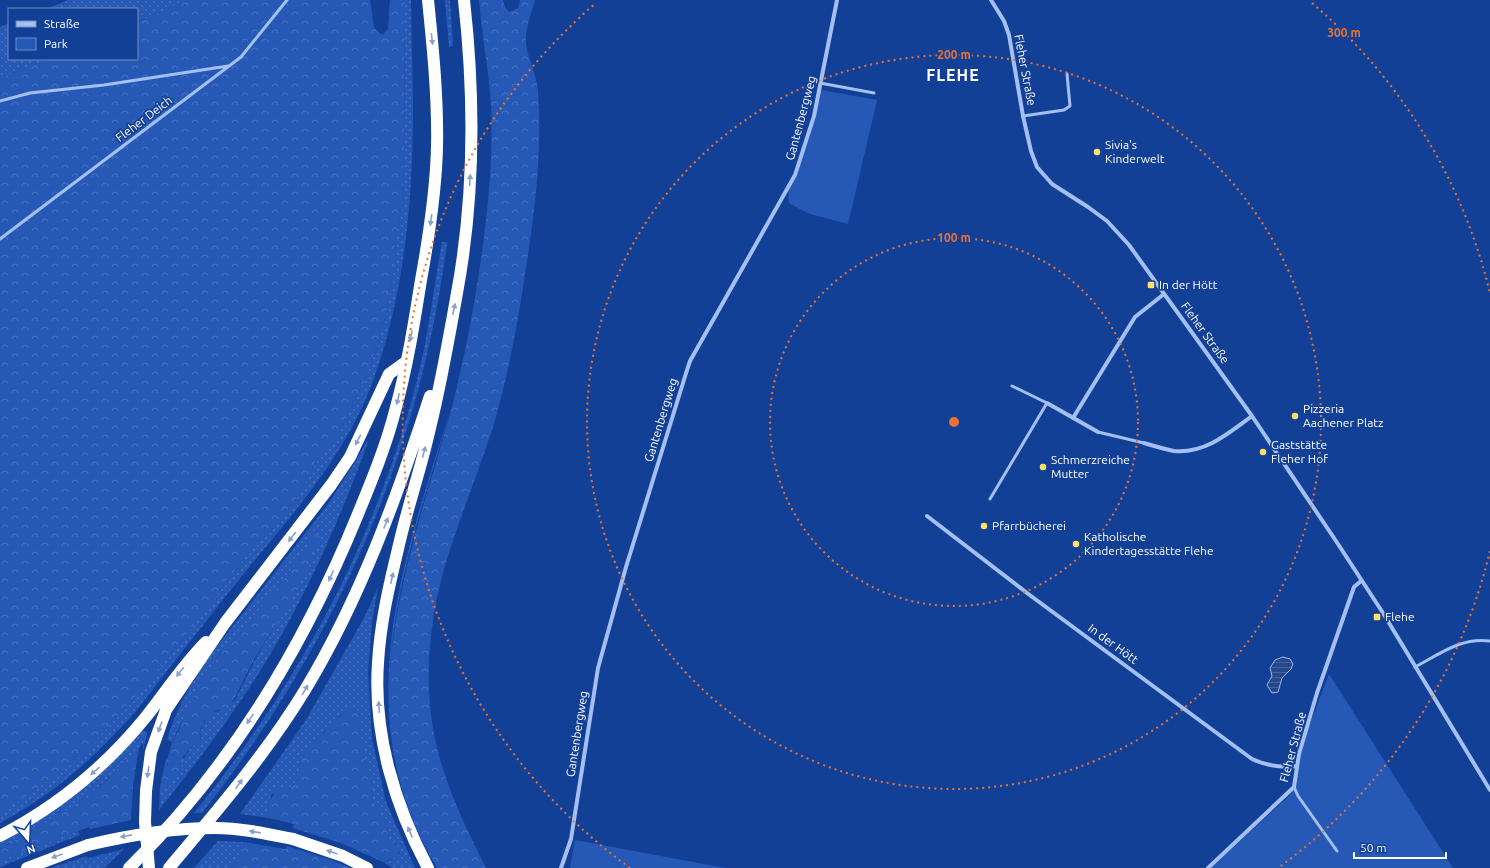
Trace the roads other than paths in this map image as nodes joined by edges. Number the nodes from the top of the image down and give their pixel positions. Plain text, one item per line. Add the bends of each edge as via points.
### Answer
1 (287, 0) edge
2 (428, 0) edge
3 (464, 0) edge
4 (837, 0) edge
5 (991, 0) edge
6 (230, 66) junction
7 (1067, 74) dead end
8 (820, 83) junction
9 (874, 93) dead end
10 (0, 101) edge
11 (1023, 116) junction
12 (0, 239) edge
13 (1164, 294) junction
14 (446, 347) junction
15 (407, 361) junction
16 (1012, 386) dead end
17 (1047, 403) junction
18 (1252, 416) junction
19 (1074, 418) junction
20 (1098, 432) joint
21 (1144, 443) joint
22 (990, 499) dead end
23 (927, 516) dead end
24 (1361, 581) junction
25 (225, 623) junction
26 (1490, 641) edge
27 (1415, 667) junction
28 (1297, 766) junction
29 (1294, 787) junction
30 (1490, 790) edge
31 (0, 836) edge
32 (1337, 851) dead end
33 (27, 868) edge
34 (129, 868) edge
35 (149, 868) edge
36 (169, 868) edge
37 (367, 868) edge
38 (428, 868) edge
39 (561, 868) edge
40 (1208, 868) edge

1 - 6 lane, Fleher Deich via 241,57
2 -> 15 highway via 435,70 437,147 428,243
14 -> 3 highway via 458,292 471,164 473,106
4 - 8 street, Gantenbergweg
5 - 11 street, Fleher Straße via 1009,35
6 - 10 lane via 30,93
6 - 12 lane, Fleher Deich
7 - 11 lane via 1070,106 1064,110
8 - 9 lane
8 - 39 street, Gantenbergweg via 814,116 795,174 690,361 626,567 598,668 570,839
11 - 13 street, Fleher Straße via 1031,151 1041,174 1107,221 1129,245
13 - 18 street, Fleher Straße
13 - 19 street via 1135,317
36 -> 14 highway via 230,797 284,723 337,632 394,504
38 -> 14 highway via 415,845 393,789 380,725 378,664 381,632 398,549 430,429
15 -> 25 highway via 389,374 350,457 331,485
15 -> 34 highway via 395,412 375,473 319,603 272,687 222,762 154,843
16 - 17 lane
17 - 19 street
17 - 22 lane
18 - 21 street via 1222,438 1202,447 1175,451
18 - 24 street, Fleher Straße
19 - 20 street
20 - 21 lane
23 - 28 street, In der Hött via 1252,759 1264,765
24 - 27 street, Fleher Straße
24 - 28 street, Fleher Straße via 1354,588 1331,654
25 -> 31 highway via 193,655 144,719 104,763 69,793 36,816
25 -> 35 highway, bridge via 166,710 151,752 145,822
26 - 27 lane via 1459,643
27 - 30 street, Fleher Straße
28 - 29 street, Fleher Straße
29 - 32 lane
29 - 40 street, Fleher Straße
37 -> 33 highway, bridge via 342,856 293,839 216,828 170,829 124,836 88,845

